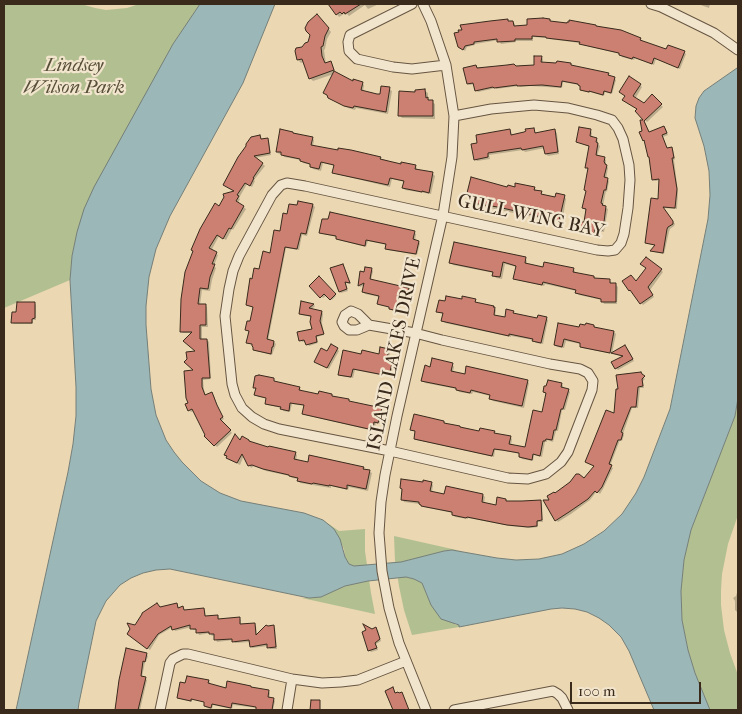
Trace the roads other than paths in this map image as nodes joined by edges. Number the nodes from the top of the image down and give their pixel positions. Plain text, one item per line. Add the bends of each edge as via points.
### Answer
1 (412, 4) edge
2 (422, 4) edge
3 (651, 4) edge
4 (661, 5) edge
5 (738, 49) edge
6 (446, 65) junction
7 (454, 116) junction
8 (443, 215) junction
9 (369, 325) dead end
10 (415, 334) junction
11 (390, 451) junction
12 (406, 661) junction
13 (292, 679) junction
14 (160, 710) edge
15 (287, 710) edge
16 (426, 710) edge
17 (454, 710) edge
18 (568, 710) edge

1 - 6 street via 350,35 349,51 357,59 393,67 412,69
2 - 6 street, ISLAND LAKES DRIVE
3 - 4 street
4 - 5 street
6 - 7 street, ISLAND LAKES DRIVE
7 - 8 street, ISLAND LAKES DRIVE via 452,157
7 - 8 street, GULL WING BAY via 534,105 568,108 612,120 626,150 630,196 621,243 615,250 608,251
8 - 10 street, ISLAND LAKES DRIVE
8 - 11 street via 305,186 281,185 272,195 239,256 228,289 225,316 232,384 242,408 264,424 279,429
9 - 10 street
10 - 11 street, ISLAND LAKES DRIVE
10 - 11 street via 580,369 593,381 592,390 568,452 546,474 528,479 508,478
11 - 12 street, ISLAND LAKES DRIVE via 379,533 386,595
12 - 13 street via 358,680 322,683
12 - 16 street, ISLAND LAKES DRIVE
13 - 14 street via 183,654 170,663
13 - 15 street
17 - 18 street via 553,691 562,698

